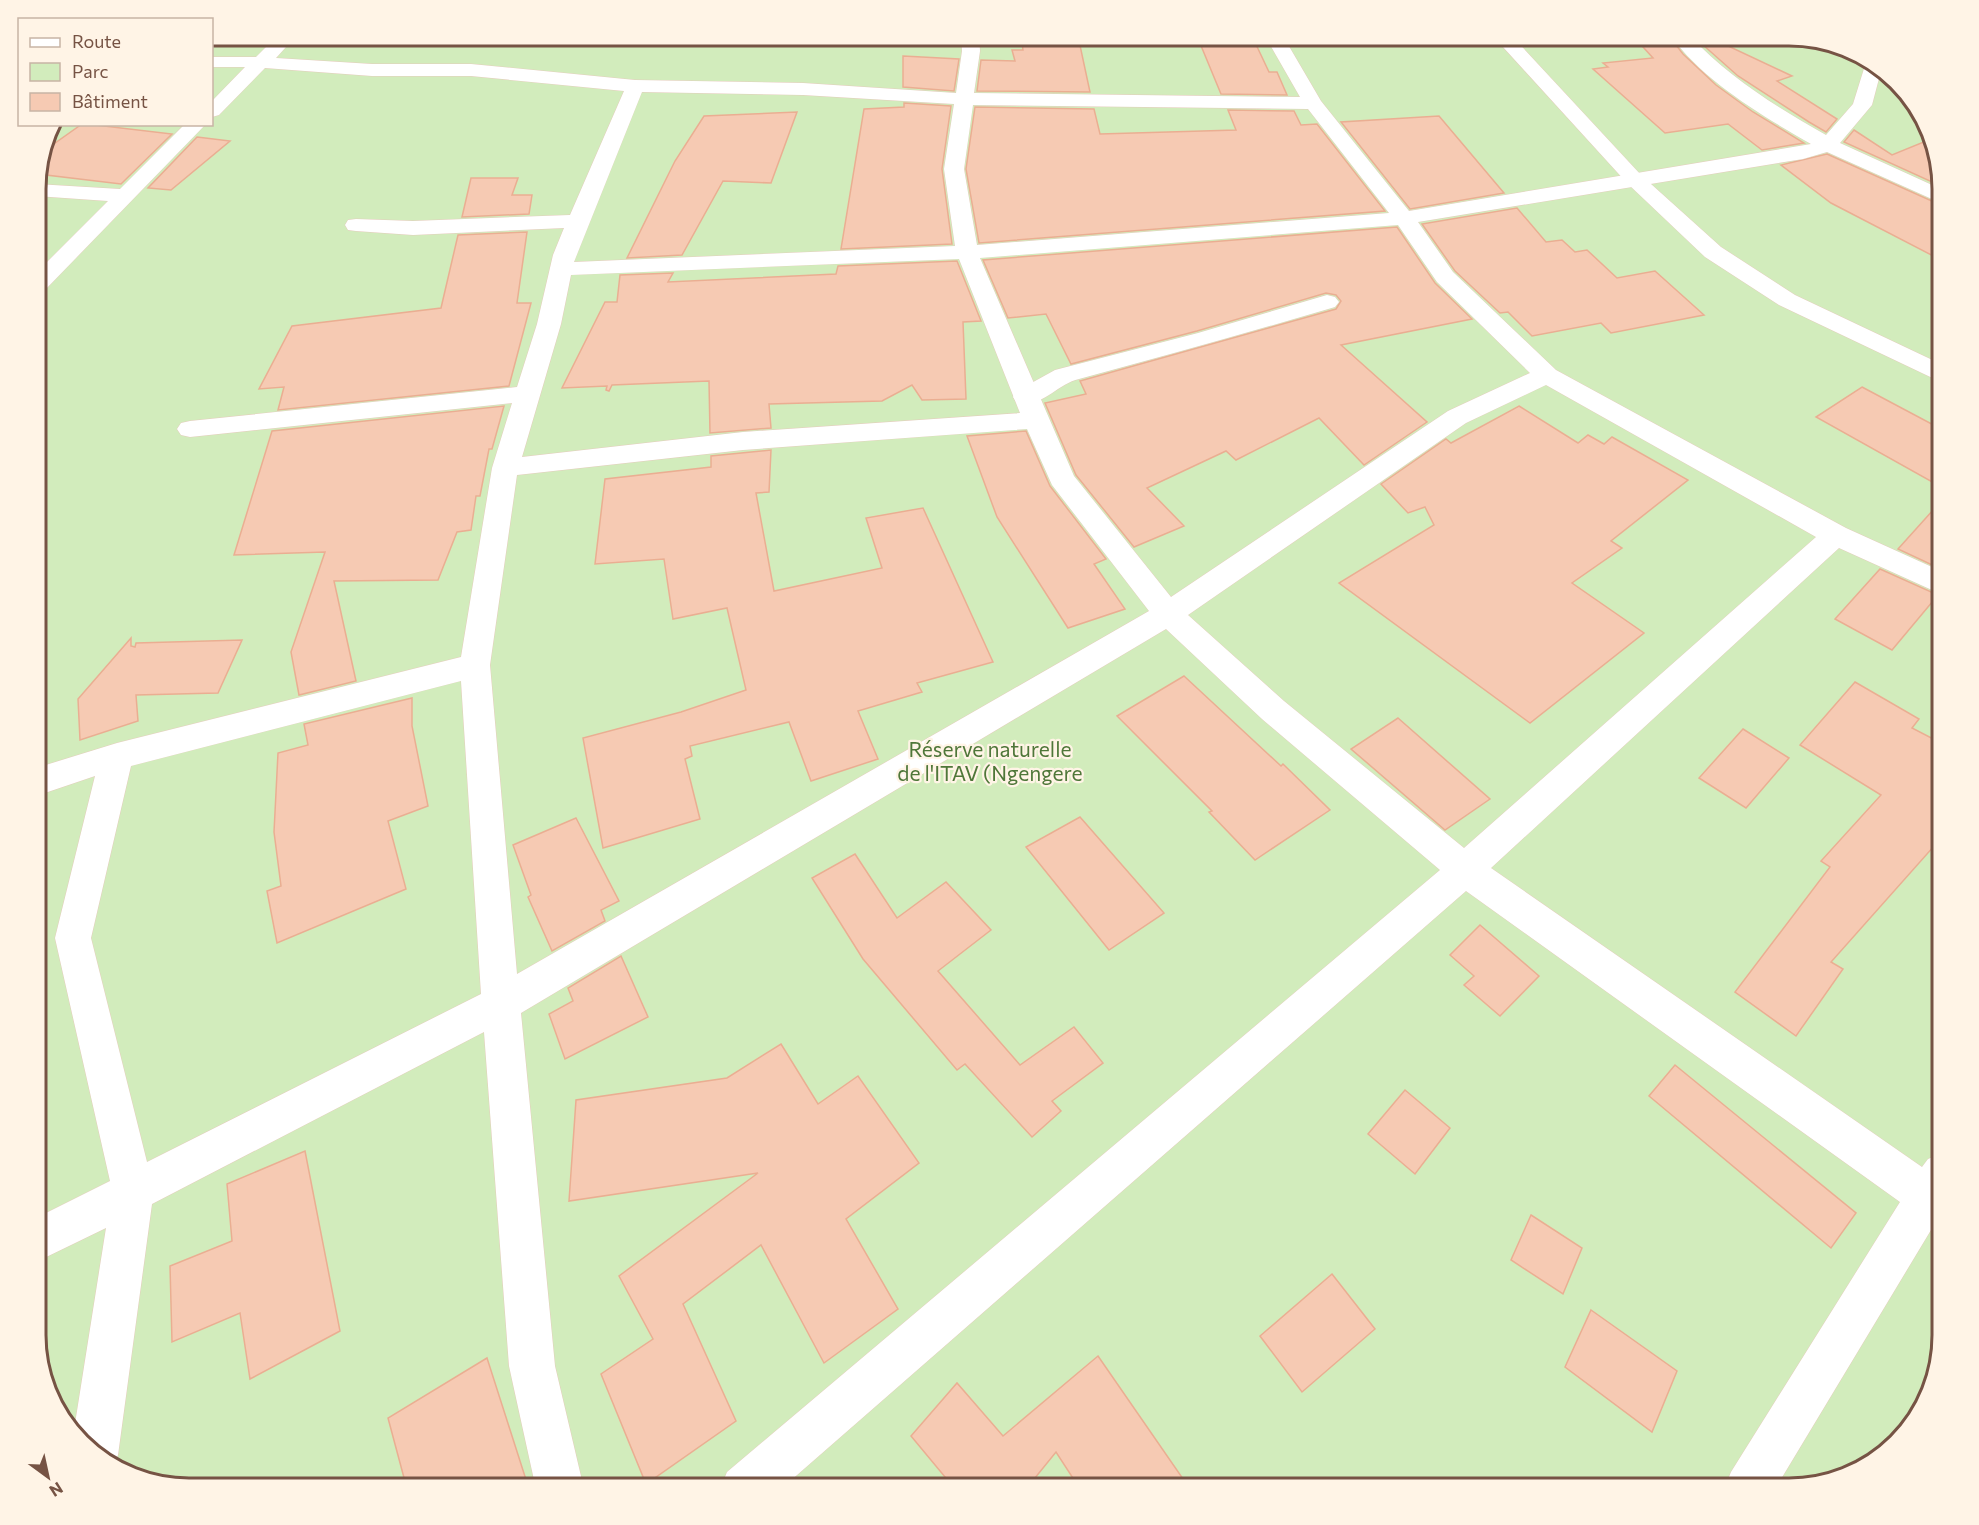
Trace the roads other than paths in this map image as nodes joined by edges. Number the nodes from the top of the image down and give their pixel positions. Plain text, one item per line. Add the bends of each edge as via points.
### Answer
1 (1280, 46) edge
2 (1511, 46) edge
3 (1689, 46) edge
4 (276, 47) edge
5 (969, 47) edge
6 (213, 62) edge
7 (260, 62) junction
8 (1871, 73) edge
9 (635, 86) junction
10 (964, 99) junction
11 (1313, 103) junction
12 (213, 110) edge
13 (195, 126) edge
14 (1828, 145) junction
15 (1634, 179) junction
16 (47, 191) edge
17 (1932, 193) edge
18 (126, 196) junction
19 (1404, 218) junction
20 (579, 221) junction
21 (356, 225) dead end
22 (968, 252) junction
23 (560, 269) junction
24 (47, 275) edge
25 (1327, 302) dead end
26 (1932, 370) edge
27 (1547, 375) junction
28 (530, 394) junction
29 (1030, 408) junction
30 (190, 429) dead end
31 (505, 468) junction
32 (1836, 536) junction
33 (1932, 579) edge
34 (1168, 614) junction
35 (475, 665) junction
36 (117, 756) junction
37 (47, 778) edge
38 (1465, 870) junction
39 (501, 1004) junction
40 (1932, 1188) edge
41 (133, 1191) junction
42 (1932, 1201) edge
43 (47, 1235) edge
44 (96, 1444) edge
45 (557, 1478) edge
46 (757, 1478) edge
47 (1755, 1478) edge

1 - 11 street
2 - 15 street
3 - 14 street via 1770,113
4 - 7 street
5 - 10 street
6 - 7 street
7 - 9 street via 372,70 471,70
7 - 12 street
8 - 14 street via 1862,105
9 - 10 street via 803,88
9 - 20 street
10 - 11 street
10 - 22 street via 954,169
11 - 19 street
13 - 18 street
14 - 15 street via 1803,153
14 - 17 street
15 - 19 street
15 - 26 street via 1713,252 1787,300
16 - 18 street
18 - 24 street
19 - 22 street
19 - 27 street via 1445,277
20 - 21 street via 423,228
20 - 23 street
22 - 23 street
22 - 29 street
23 - 28 street
25 - 29 street via 1064,375
27 - 32 street
27 - 34 street via 1457,417
28 - 30 street
28 - 31 street
29 - 31 street
29 - 34 street via 1062,479
31 - 35 street
32 - 33 street
32 - 38 street
34 - 38 street via 1273,710
34 - 39 street
35 - 36 street
35 - 39 street
36 - 37 street
36 - 41 street via 73,938
38 - 40 street
38 - 46 street
39 - 41 street
39 - 45 street via 532,1366
41 - 43 street
41 - 44 street
42 - 47 street

